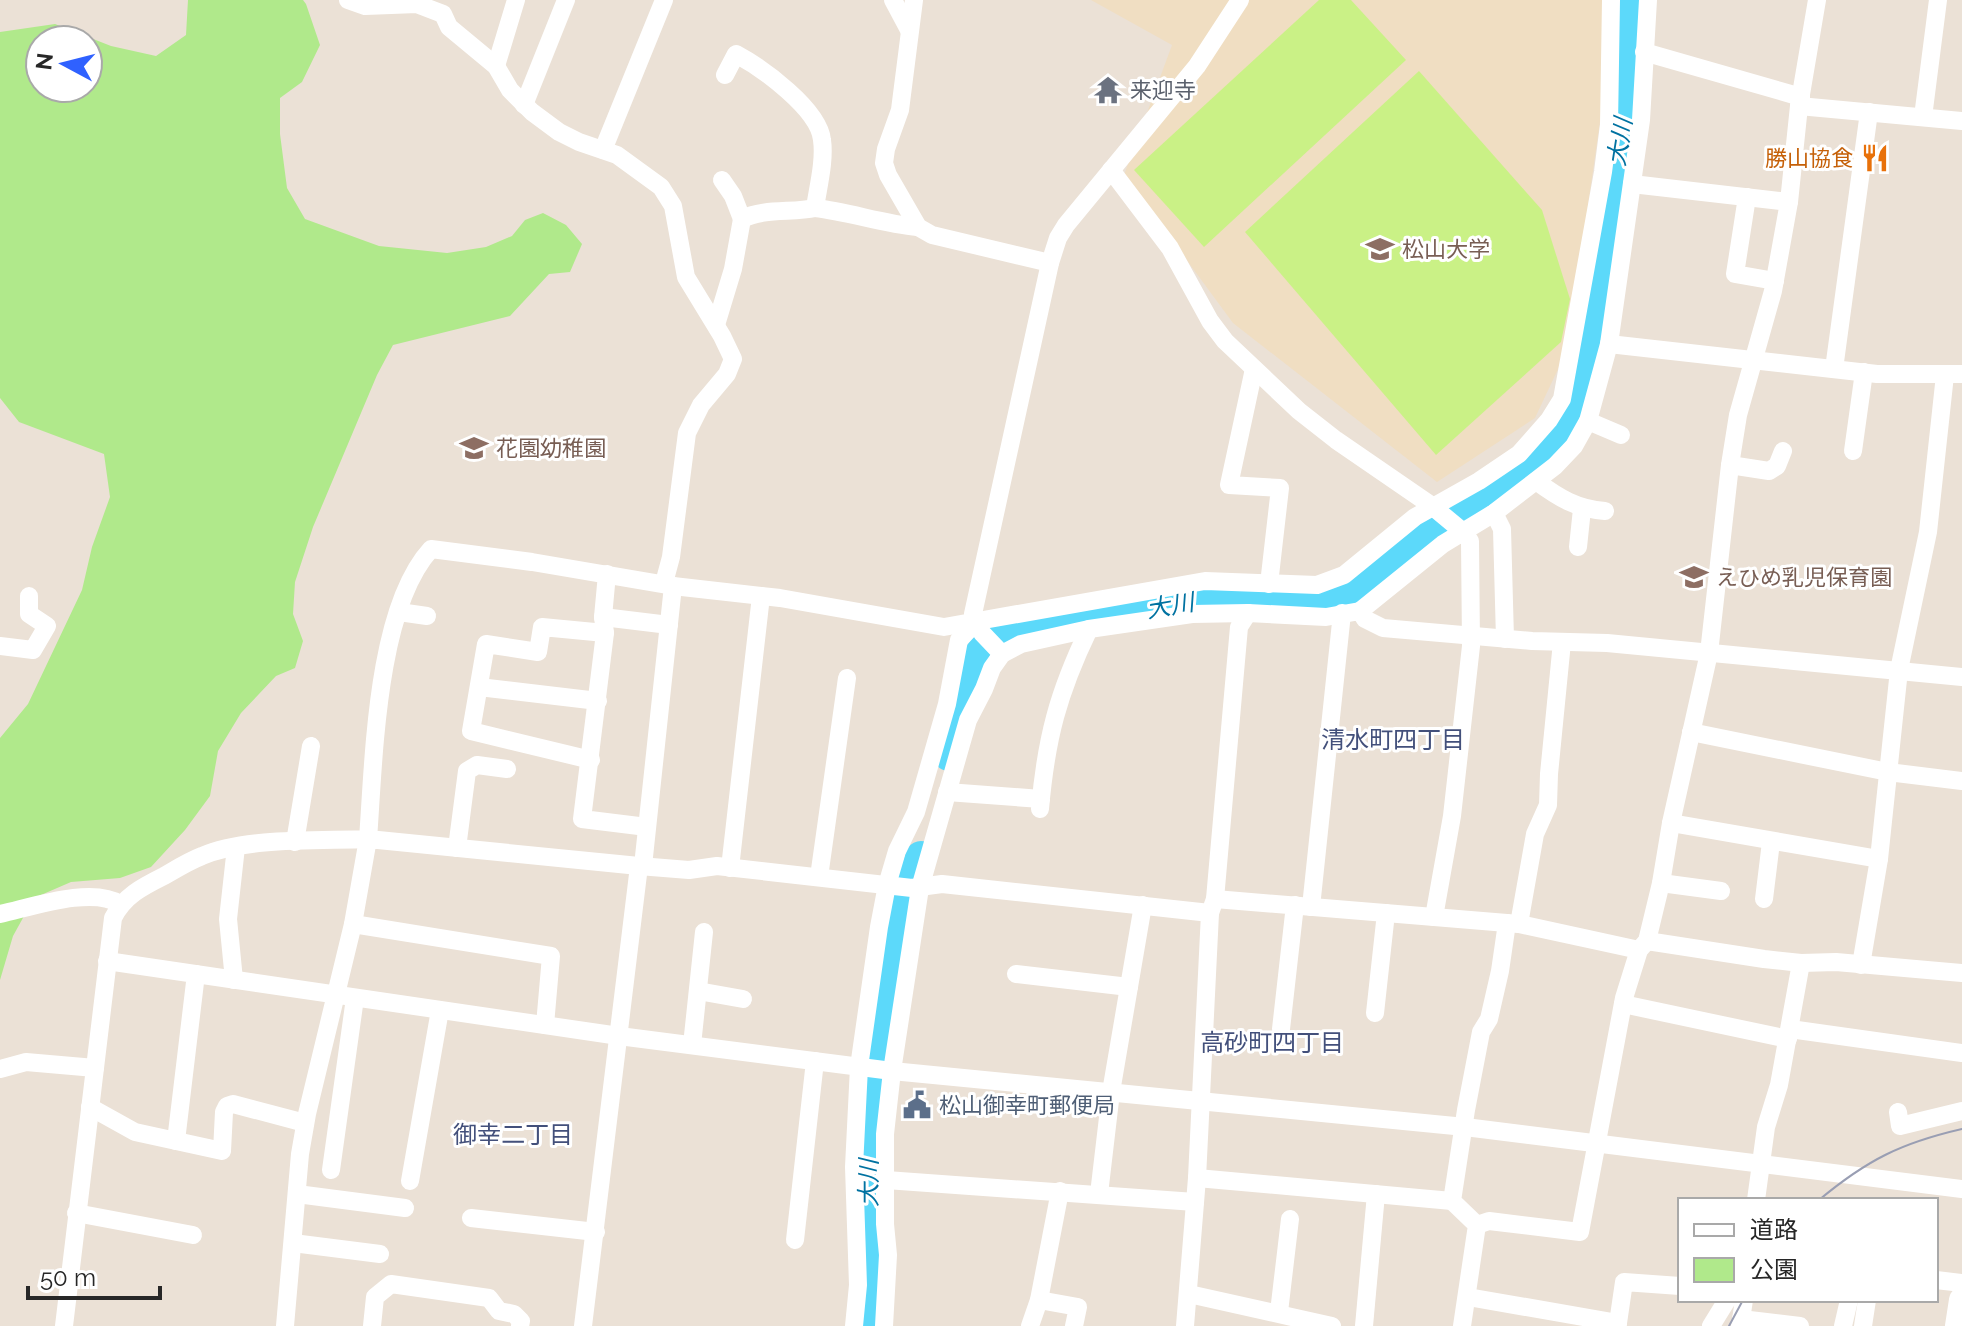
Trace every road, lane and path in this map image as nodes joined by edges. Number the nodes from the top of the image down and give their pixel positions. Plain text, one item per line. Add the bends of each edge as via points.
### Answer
1 (348, 0) edge
2 (516, 0) edge
3 (566, 0) edge
4 (664, 0) edge
5 (893, 0) edge
6 (914, 0) edge
7 (1240, 0) edge
8 (1611, 0) edge
9 (1648, 0) edge
10 (1817, 0) edge
11 (1938, 0) edge
12 (909, 30) junction
13 (1644, 52) junction
14 (496, 66) junction
15 (725, 75) dead end
16 (1800, 102) junction
17 (524, 105) junction
18 (1869, 112) junction
19 (1923, 117) junction
20 (1962, 121) edge
21 (603, 150) junction
22 (1111, 170) junction
23 (722, 180) dead end
24 (1632, 184) junction
25 (1747, 197) junction
26 (1789, 202) junction
27 (815, 208) junction
28 (742, 219) junction
29 (918, 227) junction
30 (1050, 263) junction
31 (1775, 281) junction
32 (716, 325) junction
33 (1609, 344) junction
34 (1756, 359) junction
35 (1254, 369) junction
36 (1834, 369) junction
37 (1864, 372) junction
38 (1954, 374) edge
39 (1588, 421) junction
40 (1621, 435) dead end
41 (1783, 451) dead end
42 (1853, 451) dead end
43 (1730, 465) junction
44 (1536, 481) junction
45 (1434, 508) junction
46 (1582, 509) junction
47 (1605, 511) dead end
48 (1494, 513) junction
49 (1458, 528) junction
50 (1578, 547) dead end
51 (607, 574) junction
52 (669, 584) junction
53 (1269, 584) junction
54 (29, 596) dead end
55 (761, 596) junction
56 (399, 612) junction
57 (1351, 612) junction
58 (1248, 613) junction
59 (427, 616) dead end
60 (604, 625) junction
61 (669, 625) junction
62 (978, 628) junction
63 (1089, 629) junction
64 (1471, 636) junction
65 (1505, 639) junction
66 (1562, 642) junction
67 (0, 646) edge
68 (999, 652) junction
69 (1709, 653) junction
70 (1899, 670) junction
71 (1962, 677) edge
72 (847, 678) dead end
73 (479, 687) junction
74 (598, 701) junction
75 (1691, 732) junction
76 (493, 737) junction
77 (311, 746) dead end
78 (591, 760) junction
79 (1888, 772) junction
80 (1962, 781) edge
81 (947, 792) junction
82 (1671, 823) junction
83 (647, 827) junction
84 (368, 839) junction
85 (295, 842) junction
86 (1771, 842) junction
87 (236, 847) junction
88 (457, 848) junction
89 (1879, 859) junction
90 (641, 866) junction
91 (730, 868) junction
92 (819, 877) junction
93 (1661, 883) junction
94 (890, 885) junction
95 (916, 888) junction
96 (1721, 891) dead end
97 (1764, 899) dead end
98 (120, 904) junction
99 (1143, 905) junction
100 (1212, 906) junction
101 (1303, 906) junction
102 (1386, 913) junction
103 (0, 914) edge
104 (1434, 917) junction
105 (353, 924) junction
106 (1513, 924) junction
107 (704, 932) dead end
108 (1643, 946) junction
109 (107, 961) junction
110 (1801, 963) junction
111 (1861, 965) junction
112 (1962, 973) edge
113 (196, 974) junction
114 (1016, 974) dead end
115 (234, 980) junction
116 (1129, 987) junction
117 (698, 991) junction
118 (346, 997) junction
119 (743, 999) dead end
120 (1623, 1004) junction
121 (440, 1010) junction
122 (1375, 1013) dead end
123 (545, 1025) junction
124 (1281, 1029) dead end
125 (1789, 1034) junction
126 (619, 1036) junction
127 (692, 1045) junction
128 (1962, 1053) edge
129 (815, 1061) junction
130 (861, 1067) junction
131 (95, 1068) junction
132 (0, 1069) edge
133 (887, 1070) junction
134 (1111, 1092) junction
135 (1200, 1102) junction
136 (90, 1107) junction
137 (1962, 1111) edge
138 (1898, 1112) dead end
139 (305, 1123) junction
140 (121, 1124) junction
141 (1465, 1127) junction
142 (86, 1137) junction
143 (176, 1141) junction
144 (1597, 1143) junction
145 (1760, 1164) junction
146 (331, 1170) dead end
147 (1197, 1178) junction
148 (886, 1180) junction
149 (410, 1181) dead end
150 (1962, 1189) edge
151 (1060, 1191) junction
152 (297, 1194) junction
153 (1099, 1194) junction
154 (1376, 1194) junction
155 (1756, 1198) edge
156 (1452, 1201) junction
157 (1195, 1202) junction
158 (405, 1208) dead end
159 (76, 1213) junction
160 (471, 1218) dead end
161 (1290, 1219) dead end
162 (797, 1221) junction
163 (816, 1224) dead end
164 (1477, 1225) junction
165 (596, 1232) junction
166 (795, 1240) dead end
167 (293, 1243) junction
168 (174, 1251) dead end
169 (380, 1254) dead end
170 (1938, 1280) edge
171 (1962, 1283) edge
172 (1678, 1286) edge
173 (1189, 1294) junction
174 (1468, 1297) junction
175 (1039, 1300) junction
176 (1962, 1300) edge
177 (1726, 1302) edge
178 (1849, 1302) edge
179 (1867, 1302) edge
180 (1279, 1312) junction
181 (1742, 1315) edge
182 (1618, 1324) edge
183 (64, 1326) edge
184 (285, 1326) edge
185 (372, 1326) edge
186 (520, 1326) edge
187 (583, 1326) edge
188 (854, 1326) edge
189 (884, 1326) edge
190 (1030, 1326) edge
191 (1074, 1326) edge
192 (1185, 1326) edge
193 (1332, 1326) edge
194 (1364, 1326) edge
195 (1462, 1326) edge
196 (1711, 1326) edge
197 (1800, 1326) edge
198 (1843, 1326) edge
199 (1863, 1326) edge
200 (1958, 1326) edge

1 - 14 street via 365,6 417,4 443,14 449,27
2 - 14 street
3 - 17 street
4 - 21 street
5 - 12 street
6 - 12 street
7 - 22 street via 1197,66
8 - 45 street via 1609,125 1562,399 1519,454
9 - 13 street
10 - 16 street
11 - 19 street
12 - 29 street via 900,110 884,163
13 - 16 street
13 - 24 street
14 - 17 street
15 - 27 street via 736,54 796,99 816,121 822,139
16 - 18 street
16 - 26 street
17 - 21 street via 559,132
18 - 19 street
18 - 36 street
19 - 20 street
21 - 32 street via 661,187 673,206 686,277
22 - 30 street via 1066,225
22 - 35 street via 1170,248 1210,321
23 - 28 street
24 - 25 street
24 - 33 street
25 - 26 street
25 - 31 street via 1735,274
26 - 31 street
27 - 28 street
27 - 29 street
28 - 32 street
29 - 30 street via 932,235
30 - 62 street via 973,614
31 - 34 street
32 - 52 street via 733,359 687,433
33 - 34 street
33 - 39 street
34 - 36 street
34 - 43 street via 1738,415
35 - 45 street via 1336,440
35 - 53 street via 1229,485 1280,488
36 - 37 street
37 - 38 street
37 - 42 street
38 - 70 street
39 - 40 street
39 - 44 street via 1574,446
41 - 43 street via 1769,471
43 - 69 street
44 - 46 street
44 - 48 street
45 - 49 street
45 - 53 street via 1415,517 1344,575 1317,585
46 - 47 street
46 - 50 street
48 - 49 street
48 - 65 street via 1502,529
49 - 57 street
49 - 64 street via 1470,541
51 - 52 street
51 - 56 street via 431,549 412,574
51 - 60 street
52 - 55 street
52 - 61 street
53 - 62 street via 1205,581
54 - 67 street via 29,614 47,626 33,650
55 - 62 street
55 - 91 street
56 - 59 street
56 - 84 street via 378,700
57 - 58 street via 1326,617
57 - 64 street via 1383,628
57 - 101 street
58 - 63 street via 1192,614
58 - 100 street via 1239,627
60 - 61 street
60 - 73 street via 542,627 538,652 486,644
60 - 74 street
61 - 83 street
62 - 68 street
62 - 94 street via 959,640 947,704
63 - 68 street
63 - 81 street via 1059,697 1040,804
64 - 65 street
64 - 104 street via 1452,816
65 - 66 street
66 - 69 street
66 - 106 street via 1548,805 1535,834
68 - 81 street via 968,720
69 - 70 street
69 - 75 street
70 - 71 street
70 - 79 street
72 - 92 street
73 - 74 street
73 - 76 street via 471,731
74 - 78 street
75 - 79 street
75 - 82 street
76 - 78 street
76 - 88 street via 498,768 477,765 467,771
77 - 85 street
78 - 83 street via 582,819
79 - 80 street
79 - 89 street
81 - 95 street
82 - 86 street
82 - 93 street
83 - 90 street
84 - 85 street
84 - 88 street
84 - 105 street
85 - 87 street
86 - 89 street
86 - 97 street
87 - 98 street via 202,856
87 - 115 street via 228,919
88 - 90 street
89 - 111 street
90 - 91 street
90 - 126 street
91 - 92 street
92 - 94 street
93 - 96 street
93 - 108 street
94 - 95 street
94 - 130 street
95 - 99 street via 942,884
95 - 133 street
98 - 103 street via 89,896
98 - 109 street
99 - 100 street
99 - 116 street
100 - 101 street
100 - 135 street
101 - 102 street
101 - 124 street
102 - 104 street
102 - 122 street
104 - 106 street
105 - 118 street
105 - 123 street via 551,956
106 - 108 street
106 - 141 street via 1481,1032
107 - 117 street
108 - 110 street
108 - 120 street
109 - 113 street
109 - 131 street
110 - 111 street
110 - 125 street
111 - 112 street
113 - 115 street
113 - 143 street
114 - 116 street
115 - 118 street
116 - 134 street
117 - 119 street
117 - 127 street
118 - 121 street
118 - 139 street
118 - 146 street
120 - 125 street
120 - 144 street
121 - 123 street
121 - 149 street
123 - 126 street
125 - 128 street
125 - 145 street
126 - 127 street
126 - 165 street
127 - 129 street
129 - 130 street
129 - 162 street
130 - 133 street
130 - 188 street via 854,1167
131 - 132 street via 26,1062
131 - 136 street
133 - 134 street
133 - 148 street
134 - 135 street
134 - 153 street
135 - 141 street
135 - 147 street
136 - 140 street
136 - 142 street
137 - 138 street via 1900,1126
139 - 143 street via 233,1104 224,1112 222,1151
139 - 152 street
140 - 142 street
140 - 143 street
141 - 144 street
141 - 156 street
142 - 159 street
144 - 145 street
144 - 164 street via 1580,1232 1489,1221
145 - 150 street
145 - 155 street
147 - 154 street
147 - 157 street
148 - 151 street
148 - 189 street
151 - 153 street
151 - 175 street
152 - 158 street
152 - 167 street
153 - 157 street
154 - 156 street
154 - 194 street
156 - 164 street
157 - 173 street
159 - 168 street via 185,1233
159 - 183 street
160 - 165 street via 505,1229
161 - 180 street
162 - 163 street
162 - 166 street
164 - 174 street
165 - 187 street
167 - 169 street
167 - 184 street
170 - 171 street
172 - 182 street via 1624,1282
173 - 180 street
173 - 192 street
174 - 182 street
174 - 195 street
175 - 190 street
175 - 191 street via 1078,1307
176 - 200 main road
177 - 196 street
178 - 198 street
179 - 199 street
180 - 193 street
181 - 197 street
185 - 186 street via 375,1297 391,1284 489,1298 499,1311 514,1314

